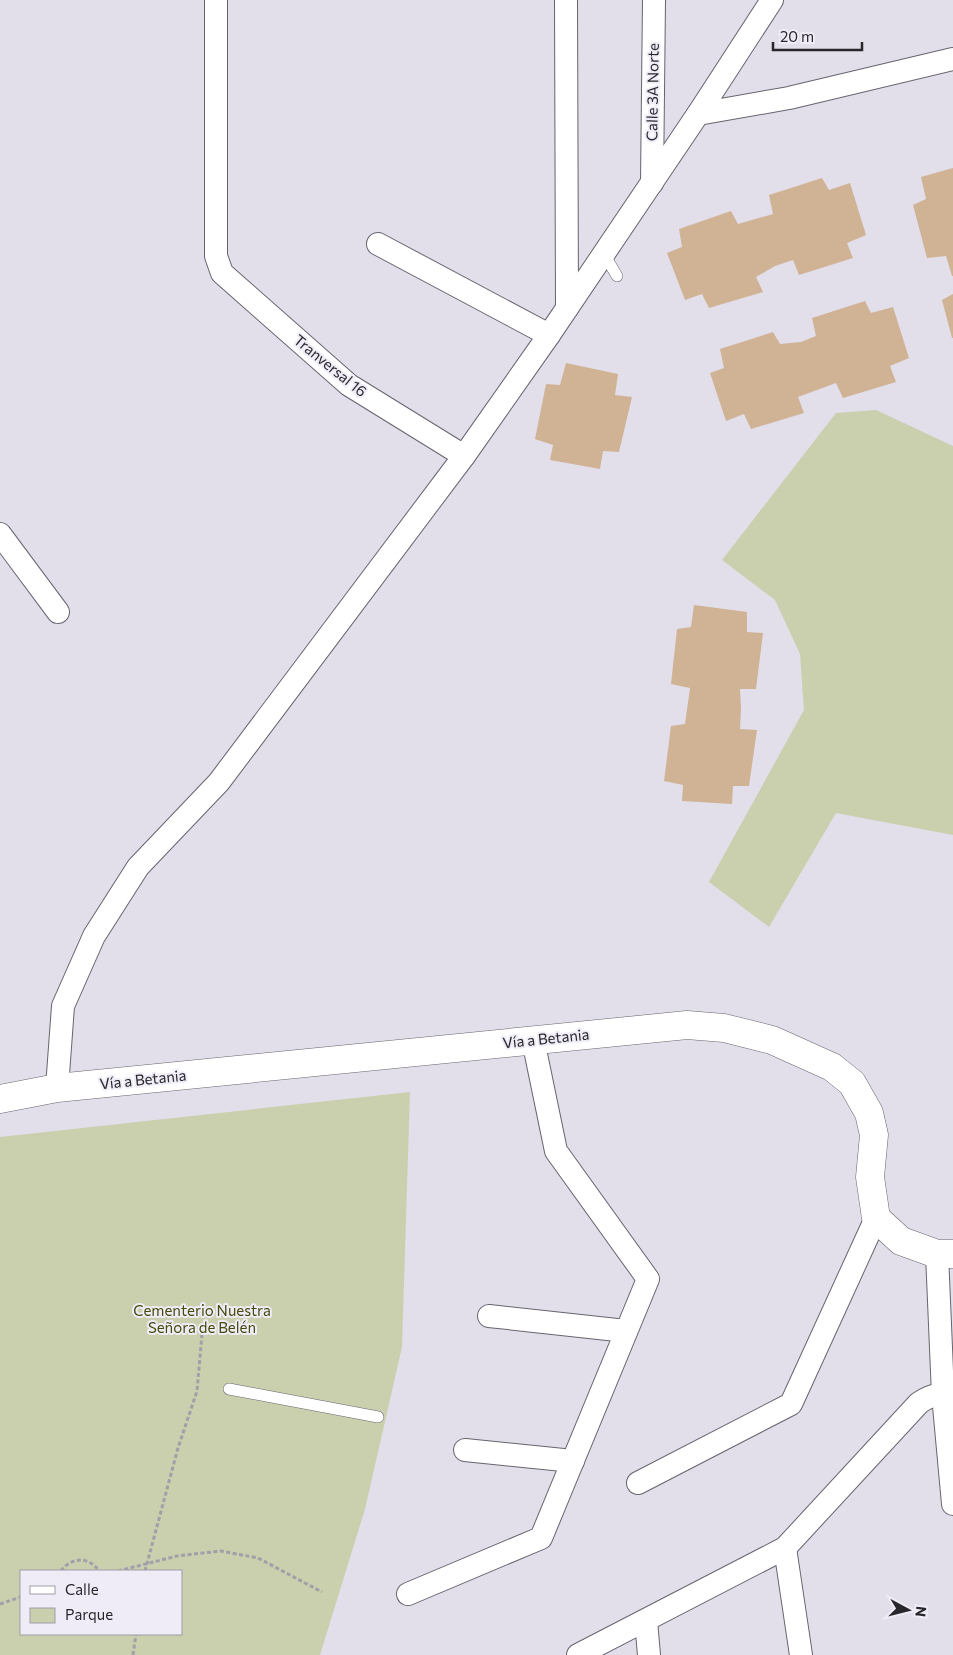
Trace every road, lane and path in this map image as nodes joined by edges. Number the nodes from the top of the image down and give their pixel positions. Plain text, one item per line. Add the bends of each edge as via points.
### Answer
1 (216, 0) edge
2 (566, 0) edge
3 (654, 0) edge
4 (772, 0) edge
5 (953, 59) edge
6 (698, 114) junction
7 (652, 183) junction
8 (378, 244) dead end
9 (604, 254) junction
10 (617, 276) dead end
11 (567, 308) junction
12 (549, 335) junction
13 (464, 456) junction
14 (0, 534) edge
15 (58, 612) dead end
16 (533, 1040) junction
17 (57, 1088) junction
18 (0, 1099) edge
19 (876, 1218) junction
20 (945, 1254) edge
21 (490, 1316) dead end
22 (626, 1331) junction
23 (202, 1334) dead end
24 (228, 1389) dead end
25 (948, 1398) edge
26 (378, 1417) dead end
27 (465, 1450) dead end
28 (573, 1461) junction
29 (638, 1484) dead end
30 (953, 1504) edge
31 (785, 1548) junction
32 (62, 1570) edge
33 (98, 1570) edge
34 (122, 1570) edge
35 (145, 1570) edge
36 (322, 1592) dead end
37 (408, 1594) dead end
38 (20, 1598) edge
39 (0, 1604) edge
40 (646, 1621) junction
41 (136, 1635) edge
42 (133, 1655) edge
43 (578, 1655) edge
44 (649, 1655) edge
45 (801, 1655) edge

1 - 13 street, Tranversal 16 via 216,256 222,273 349,385
2 - 11 street
3 - 7 street, Calle 3A Norte
4 - 6 street
5 - 6 street via 789,98
6 - 7 street
7 - 9 street
8 - 12 street
9 - 10 lane
9 - 11 street
11 - 12 street
12 - 13 street
13 - 17 street via 219,782 138,867 94,936 63,1006
14 - 15 street
16 - 17 street, Vía a Betania
16 - 19 street, Vía a Betania via 687,1024 724,1028 772,1040 832,1067 852,1083 869,1113 874,1135 870,1178
16 - 22 street via 556,1151 648,1279
17 - 18 street, Vía a Betania
19 - 20 street via 901,1241
19 - 29 street via 791,1404
20 - 25 street
21 - 22 street
22 - 28 street
23 - 35 path via 197,1391
24 - 26 lane
25 - 30 street
25 - 31 street via 929,1396 919,1403
27 - 28 street
28 - 37 street via 541,1538
31 - 40 street
31 - 45 street
32 - 33 path via 71,1562 84,1560
34 - 36 path via 177,1556 221,1551 258,1558
38 - 39 path
40 - 43 street
40 - 44 street
41 - 42 path

